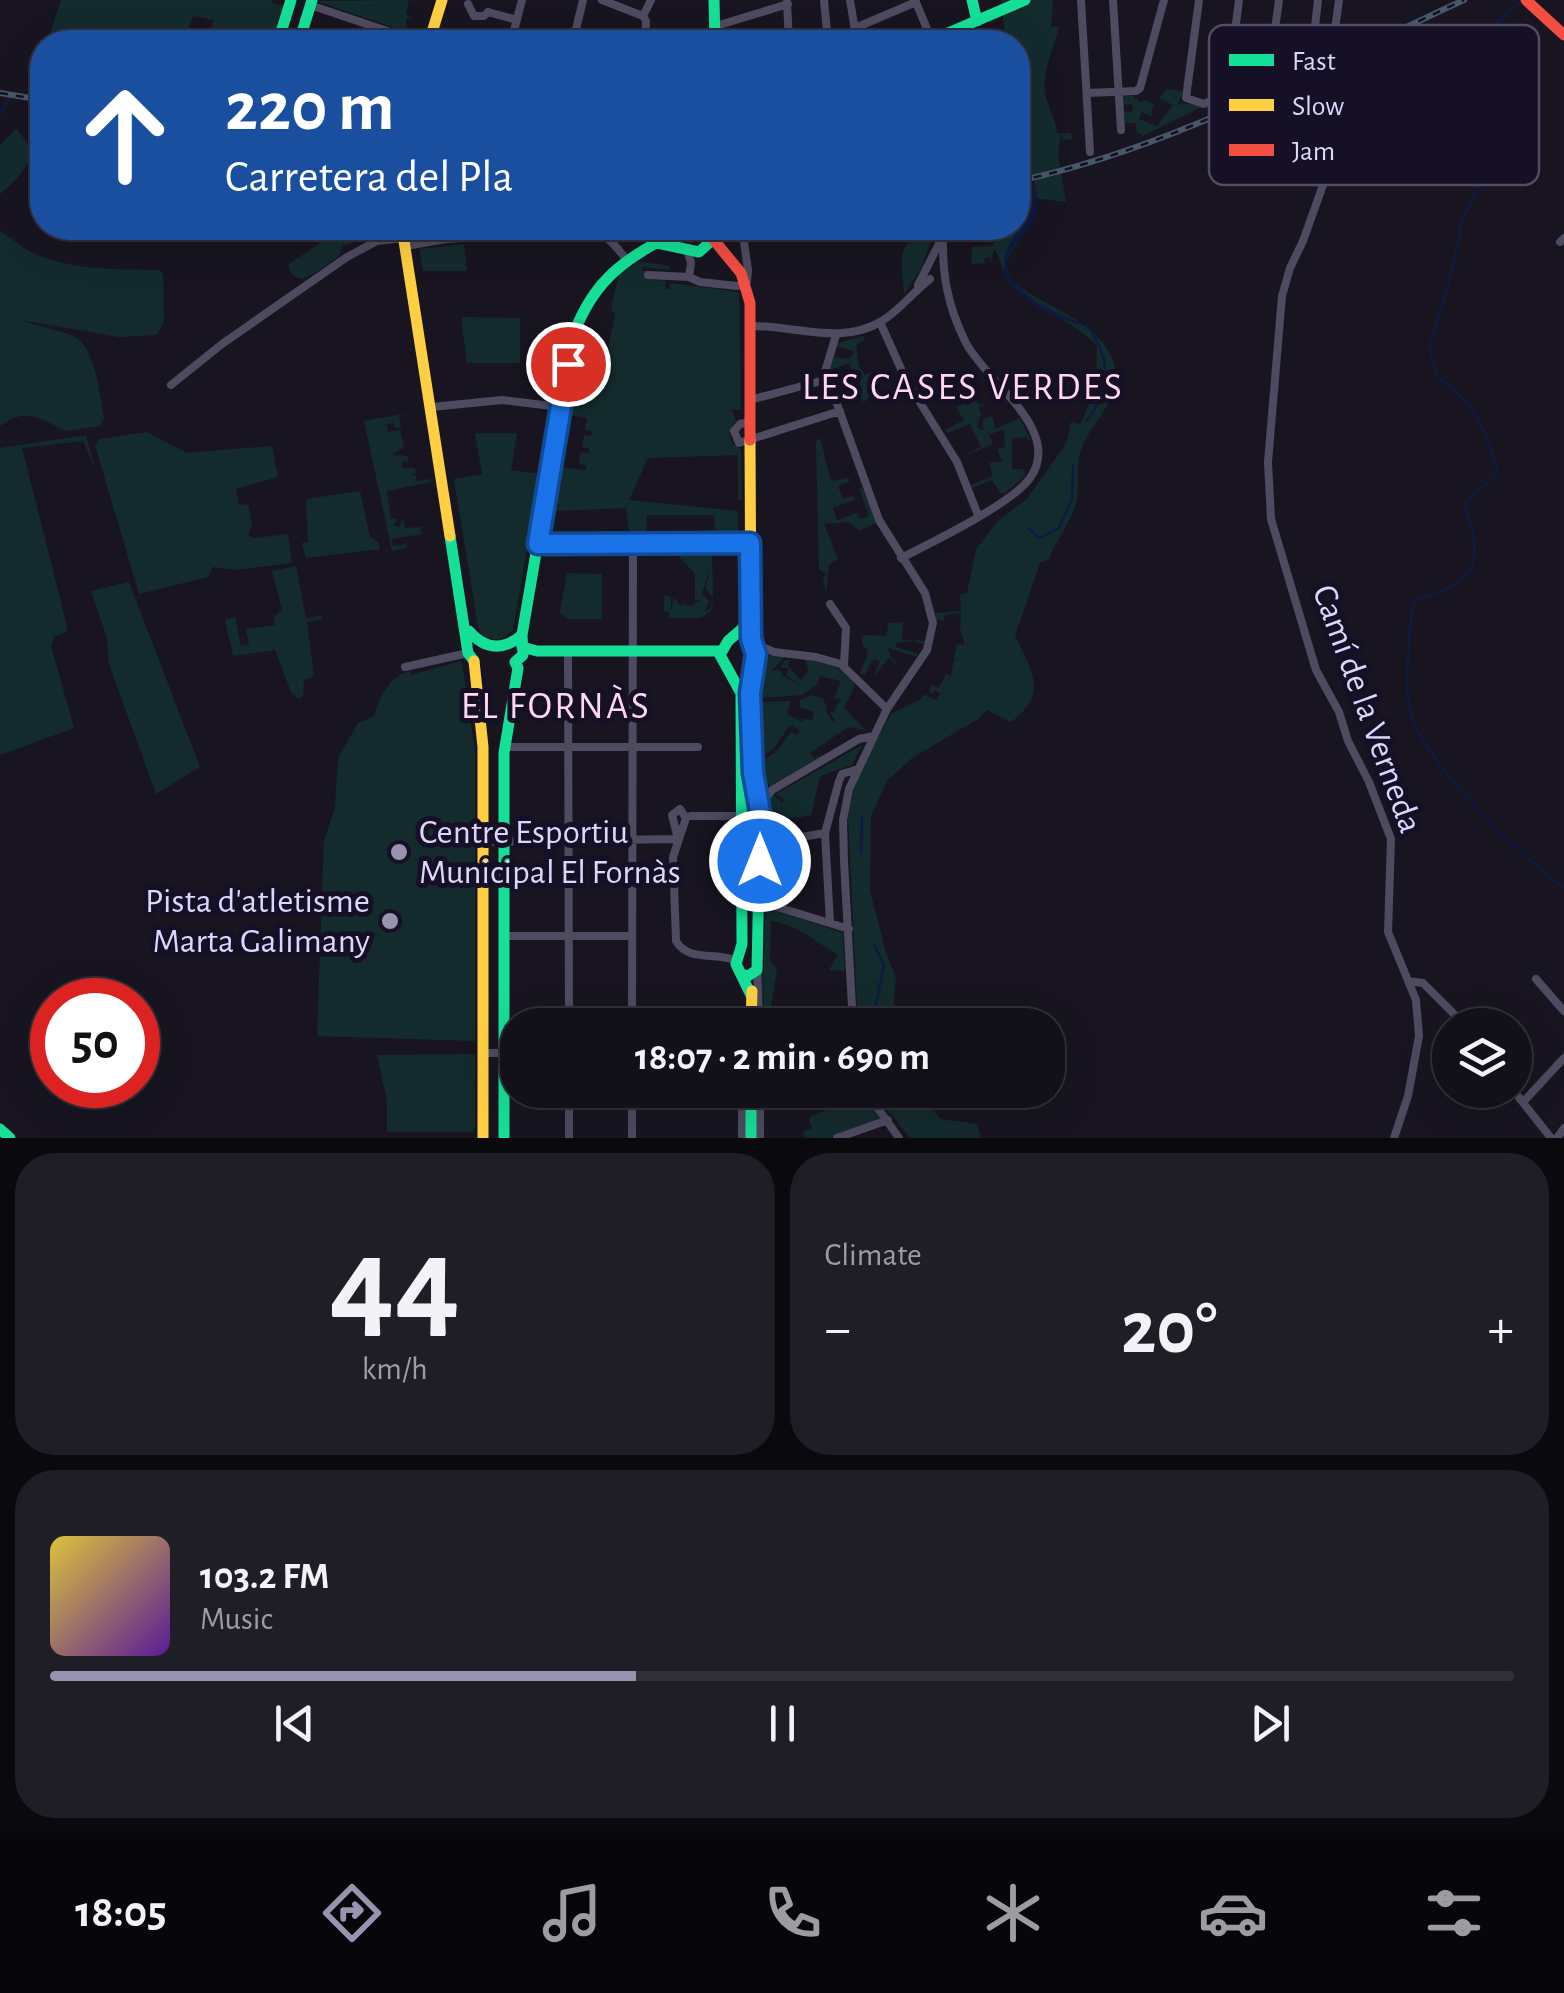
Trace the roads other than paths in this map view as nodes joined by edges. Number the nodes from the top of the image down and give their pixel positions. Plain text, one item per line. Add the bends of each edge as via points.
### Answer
1 (291, 0) edge
2 (442, 0) edge
3 (454, 0) edge
4 (522, 0) edge
5 (583, 0) edge
6 (602, 0) edge
7 (652, 0) edge
8 (714, 0) edge
9 (824, 0) edge
10 (850, 0) edge
11 (972, 0) edge
12 (1025, 0) edge
13 (1081, 0) edge
14 (1114, 0) edge
15 (1164, 0) edge
16 (1199, 0) edge
17 (1239, 0) edge
18 (1279, 0) edge
19 (1318, 0) edge
20 (1339, 0) edge
21 (1526, 0) edge
22 (486, 1) edge
23 (916, 1) edge
24 (311, 2) edge
25 (470, 2) edge
26 (788, 2) edge
27 (488, 12) junction
28 (643, 16) junction
29 (517, 20) junction
30 (977, 20) junction
31 (1236, 25) edge
32 (1276, 25) edge
33 (1315, 25) edge
34 (1336, 25) edge
35 (716, 26) junction
36 (854, 28) joint
37 (282, 30) edge
38 (303, 30) edge
39 (385, 30) edge
40 (433, 30) edge
41 (514, 30) edge
42 (576, 30) edge
43 (646, 30) edge
44 (716, 30) edge
45 (789, 30) edge
46 (827, 30) edge
47 (926, 30) edge
48 (956, 30) edge
49 (1564, 35) edge
50 (1119, 92) junction
51 (1087, 94) junction
52 (1209, 102) edge
53 (1122, 130) dead end
54 (1090, 152) dead end
55 (1323, 185) edge
56 (384, 240) edge
57 (404, 240) edge
58 (612, 240) edge
59 (661, 240) edge
60 (680, 240) edge
61 (700, 240) edge
62 (712, 240) edge
63 (744, 240) edge
64 (940, 240) edge
65 (944, 240) edge
66 (654, 244) junction
67 (719, 249) junction
68 (692, 252) junction
69 (626, 258) junction
70 (930, 262) junction
71 (942, 264) junction
72 (648, 275) dead end
73 (928, 275) junction
74 (689, 277) junction
75 (942, 277) junction
76 (742, 286) junction
77 (880, 322) junction
78 (750, 326) junction
79 (836, 335) junction
80 (827, 374) junction
81 (171, 386) dead end
82 (750, 400) junction
83 (561, 407) junction
84 (432, 408) junction
85 (840, 411) junction
86 (750, 442) junction
87 (978, 515) junction
88 (750, 543) junction
89 (538, 544) junction
90 (633, 544) junction
91 (901, 558) junction
92 (830, 604) dead end
93 (750, 622) junction
94 (733, 636) junction
95 (752, 641) junction
96 (516, 649) junction
97 (768, 650) junction
98 (477, 651) junction
99 (568, 651) junction
100 (633, 651) junction
101 (721, 651) junction
102 (755, 663) junction
103 (844, 666) junction
104 (405, 667) dead end
105 (735, 678) junction
106 (887, 709) junction
107 (874, 736) junction
108 (510, 747) dead end
109 (698, 747) dead end
110 (753, 770) junction
111 (856, 770) junction
112 (772, 790) junction
113 (759, 807) junction
114 (742, 816) junction
115 (825, 833) junction
116 (678, 839) junction
117 (780, 841) dead end
118 (483, 842) junction
119 (504, 842) junction
120 (569, 842) junction
121 (632, 842) junction
122 (774, 893) dead end
123 (830, 923) junction
124 (848, 928) junction
125 (509, 936) dead end
126 (630, 936) dead end
127 (739, 964) junction
128 (757, 968) junction
129 (1536, 979) dead end
130 (1408, 981) junction
131 (751, 995) junction
132 (510, 1008) edge
133 (569, 1008) edge
134 (632, 1008) edge
135 (751, 1008) edge
136 (758, 1008) edge
137 (852, 1008) edge
138 (1448, 1008) edge
139 (1564, 1010) edge
140 (500, 1053) edge
141 (484, 1054) junction
142 (1564, 1058) edge
143 (1532, 1092) edge
144 (506, 1108) edge
145 (569, 1108) edge
146 (632, 1108) edge
147 (742, 1108) edge
148 (751, 1108) edge
149 (760, 1108) edge
150 (879, 1108) edge
151 (1530, 1108) edge
152 (888, 1120) junction
153 (870, 1127) junction
154 (1564, 1128) edge
155 (0, 1129) edge
156 (10, 1138) edge
157 (483, 1138) edge
158 (504, 1138) edge
159 (568, 1138) edge
160 (632, 1138) edge
161 (742, 1138) edge
162 (751, 1138) edge
163 (760, 1138) edge
164 (838, 1138) edge
165 (870, 1138) edge
166 (899, 1138) edge
167 (1394, 1138) edge
168 (1554, 1138) edge

1 - 37 street
2 - 40 street
3 - 25 street
4 - 29 street
5 - 42 street
6 - 28 street
7 - 28 street
8 - 35 street
9 - 46 street
10 - 36 street
11 - 30 street
12 - 30 street
13 - 51 street
14 - 50 street
15 - 50 street via 1140,88
16 - 52 street via 1187,100
17 - 31 street
18 - 32 street
19 - 33 street
20 - 34 street, Camí de la Verneda, bridge
21 - 49 street
22 - 27 street
23 - 36 street
23 - 47 street
24 - 38 street
24 - 39 street
25 - 27 street via 477,17
26 - 35 street
26 - 45 street
27 - 29 street
28 - 43 street
29 - 41 street
30 - 48 street
35 - 44 street
50 - 51 street
50 - 53 street
51 - 54 street
55 - 130 street, Camí de la Verneda via 1282,296 1268,462 1271,519 1316,670 1391,839 1386,921
56 - 81 street via 347,257
57 - 84 street
58 - 69 street
59 - 66 street
60 - 68 street
61 - 68 street
62 - 67 street
63 - 76 street via 748,270
64 - 70 street
65 - 71 street
66 - 68 street
66 - 69 street
67 - 68 street
67 - 76 street via 734,262
68 - 74 street
69 - 83 street via 580,312
70 - 71 street
70 - 73 street
71 - 75 street
72 - 74 street
73 - 75 street
73 - 77 street
74 - 76 street
75 - 87 street via 970,352 1021,410 1038,443 1038,462 1024,486
76 - 78 street
77 - 79 street
77 - 87 street
78 - 79 street
78 - 82 street
79 - 80 street
80 - 82 street
80 - 85 street
82 - 86 street
83 - 84 street via 502,400
83 - 89 street
84 - 98 street via 467,628
85 - 86 street
85 - 91 street via 878,520
86 - 88 street
87 - 91 street
88 - 90 street
88 - 93 street
89 - 90 street
89 - 96 street
90 - 100 street
91 - 106 street via 925,593 932,637
92 - 103 street via 846,628
93 - 94 street
93 - 95 street
94 - 95 street
94 - 101 street
95 - 97 street
95 - 102 street
96 - 98 street
96 - 99 street
96 - 119 street via 504,753
97 - 102 street
97 - 103 street
98 - 104 street
98 - 118 street
99 - 100 street
99 - 120 street
100 - 101 street
100 - 121 street
101 - 105 street via 725,670
102 - 105 street via 748,677
102 - 110 street
103 - 106 street
105 - 114 street via 742,702
106 - 107 street
107 - 111 street
107 - 112 street
108 - 109 street
110 - 112 street
110 - 113 street
111 - 115 street via 842,774
111 - 124 street via 843,820
112 - 113 street
113 - 128 street
114 - 116 street via 684,818
114 - 127 street
115 - 117 street
115 - 123 street
116 - 121 street
116 - 127 street via 678,946
118 - 119 street
118 - 141 street
119 - 120 street
119 - 132 street
120 - 121 street
120 - 133 street
121 - 134 street
122 - 123 street via 774,906
123 - 124 street
124 - 137 street
125 - 126 street
127 - 128 street via 748,976
127 - 128 street via 750,954
127 - 131 street
128 - 131 street
128 - 136 street
129 - 139 street
130 - 138 street via 1423,983
130 - 167 street, Camí de la Verneda via 1419,1036
131 - 135 street
140 - 141 street
141 - 157 street
142 - 143 street
144 - 158 street
145 - 159 street
146 - 160 street
147 - 161 street
148 - 162 street
149 - 163 street
150 - 152 street
151 - 168 street
152 - 153 street
152 - 166 street
153 - 164 street
153 - 165 street
154 - 168 street
155 - 156 street

